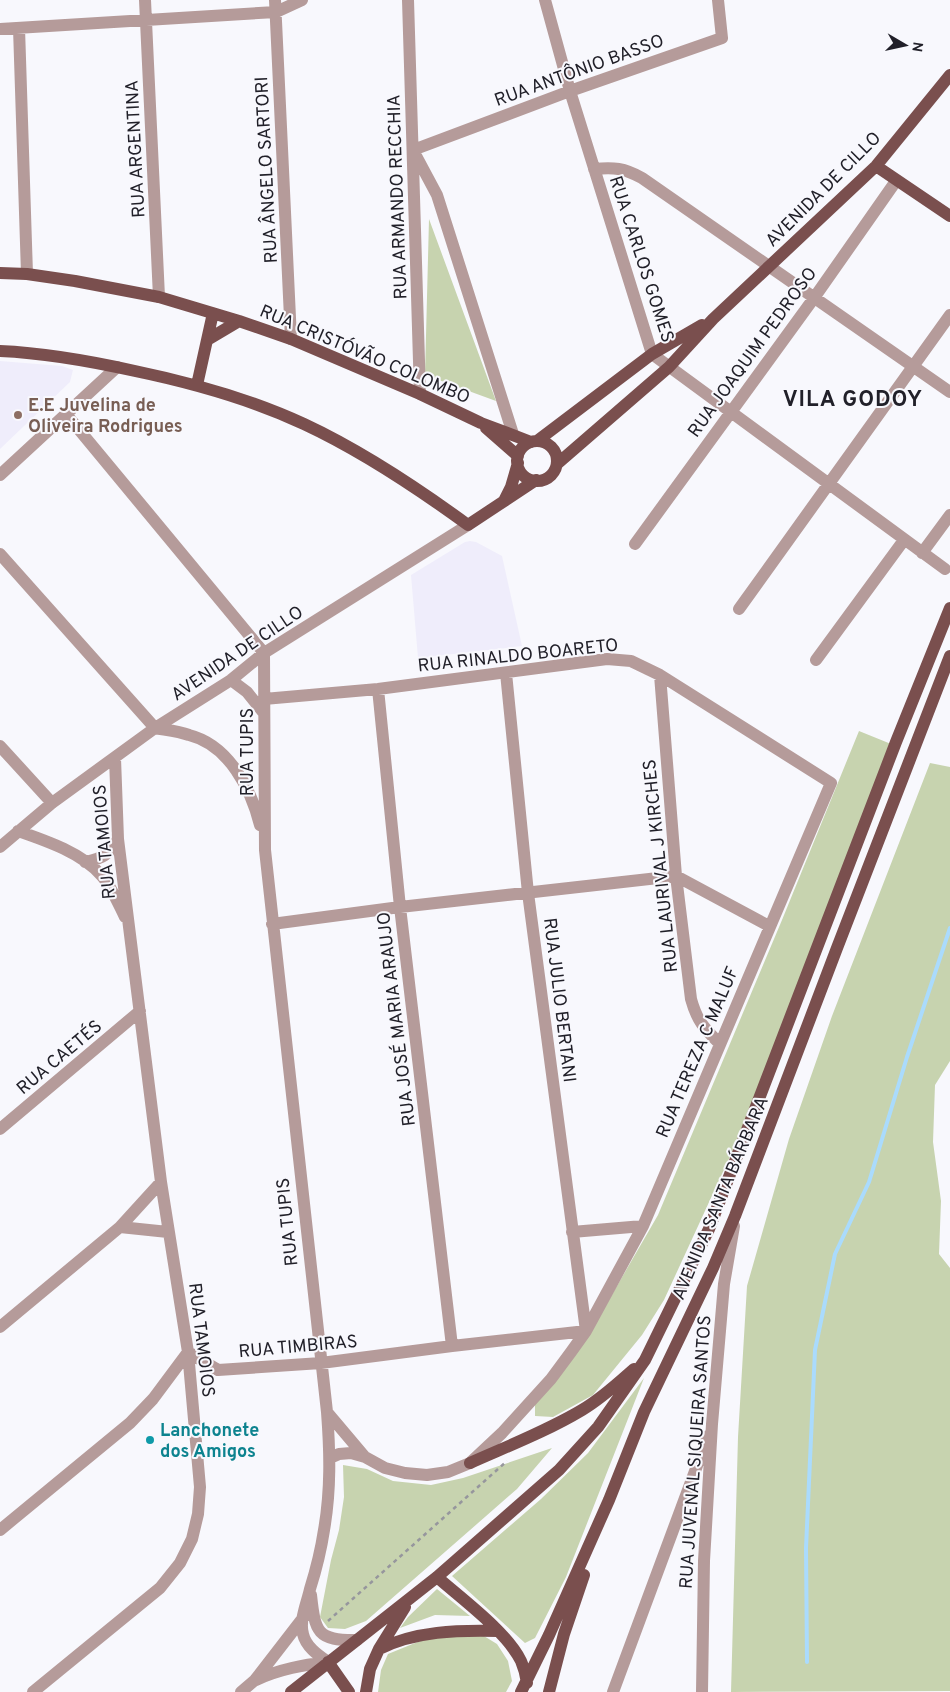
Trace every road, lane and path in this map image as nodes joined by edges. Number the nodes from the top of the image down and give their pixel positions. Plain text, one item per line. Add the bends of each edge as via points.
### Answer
1 (145, 0) edge
2 (302, 0) edge
3 (408, 0) edge
4 (545, 0) edge
5 (718, 0) edge
6 (276, 6) edge
7 (146, 21) junction
8 (19, 28) junction
9 (0, 29) edge
10 (950, 75) edge
11 (570, 91) junction
12 (413, 150) junction
13 (876, 166) junction
14 (594, 168) junction
15 (896, 181) junction
16 (950, 216) edge
17 (770, 267) junction
18 (0, 273) edge
19 (27, 274) junction
20 (159, 297) junction
21 (814, 298) junction
22 (213, 313) junction
23 (950, 315) edge
24 (713, 319) junction
25 (239, 321) junction
26 (291, 339) junction
27 (207, 340) junction
28 (0, 351) edge
29 (652, 354) junction
30 (913, 366) junction
31 (117, 367) junction
32 (669, 367) junction
33 (197, 385) junction
34 (950, 392) edge
35 (420, 394) junction
36 (730, 412) junction
37 (66, 414) junction
38 (480, 423) junction
39 (513, 434) junction
40 (534, 441) junction
41 (518, 460) junction
42 (557, 464) junction
43 (0, 475) edge
44 (536, 480) junction
45 (829, 484) junction
46 (504, 502) junction
47 (950, 515) edge
48 (468, 525) junction
49 (904, 540) junction
50 (634, 544) dead end
51 (922, 553) junction
52 (0, 554) edge
53 (945, 569) dead end
54 (950, 608) edge
55 (739, 609) dead end
56 (264, 653) junction
57 (950, 656) edge
58 (816, 660) dead end
59 (506, 673) junction
60 (660, 675) junction
61 (231, 680) junction
62 (378, 689) junction
63 (264, 699) junction
64 (263, 712) junction
65 (155, 728) junction
66 (0, 746) edge
67 (115, 758) junction
68 (242, 780) junction
69 (264, 782) junction
70 (831, 783) joint
71 (52, 804) junction
72 (18, 831) junction
73 (118, 839) junction
74 (0, 847) edge
75 (265, 850) junction
76 (85, 862) junction
77 (676, 876) junction
78 (528, 893) junction
79 (400, 907) junction
80 (129, 923) junction
81 (272, 924) junction
82 (769, 926) junction
83 (140, 1011) junction
84 (720, 1044) junction
85 (0, 1128) edge
86 (161, 1182) junction
87 (735, 1216) junction
88 (643, 1226) junction
89 (120, 1227) junction
90 (168, 1232) junction
91 (572, 1232) junction
92 (0, 1327) edge
93 (586, 1331) junction
94 (452, 1346) junction
95 (188, 1352) junction
96 (645, 1360) junction
97 (321, 1363) junction
98 (327, 1412) junction
99 (712, 1424) junction
100 (365, 1457) junction
101 (330, 1458) junction
102 (510, 1459) dead end
103 (470, 1463) junction
104 (609, 1500) junction
105 (0, 1530) edge
106 (437, 1577) junction
107 (311, 1589) junction
108 (414, 1595) junction
109 (303, 1618) junction
110 (318, 1630) junction
111 (498, 1631) junction
112 (357, 1640) junction
113 (379, 1649) junction
114 (328, 1662) junction
115 (255, 1680) junction
116 (525, 1688) edge
117 (33, 1692) edge
118 (241, 1692) edge
119 (291, 1692) edge
120 (350, 1692) edge
121 (366, 1692) edge
122 (549, 1692) edge
123 (613, 1692) edge
124 (702, 1692) edge

1 - 7 street, RUA ARGENTINA
2 - 6 street
3 - 12 street, RUA ARMANDO RECCHIA
4 - 11 street, RUA CARLOS GOMES
5 - 11 street, RUA ANTÔNIO BASSO via 722,38
6 - 7 street
6 - 26 street, RUA ÂNGELO SARTORI
7 - 8 street
7 - 20 street, RUA ARGENTINA
8 - 9 street
8 - 19 street
10 - 13 main road, AVENIDA DE CILLO
11 - 12 street, RUA ANTÔNIO BASSO
11 - 14 street, RUA CARLOS GOMES
12 - 35 street, RUA ARMANDO RECCHIA
12 - 39 street via 437,195
13 - 15 main road
13 - 17 main road, AVENIDA DE CILLO
14 - 17 street via 628,170
14 - 29 street, RUA CARLOS GOMES
15 - 16 main road
15 - 21 street, RUA JOAQUIM PEDROSO
17 - 21 street
17 - 24 main road, AVENIDA DE CILLO
18 - 19 main road, RUA CRISTÓVÃO COLOMBO
19 - 20 main road, RUA CRISTÓVÃO COLOMBO
20 - 22 main road, RUA CRISTÓVÃO COLOMBO
21 - 30 street
21 - 36 street, RUA JOAQUIM PEDROSO
22 - 25 main road, RUA CRISTÓVÃO COLOMBO
22 - 27 main road
23 - 30 street
24 - 29 main road, AVENIDA DE CILLO
24 - 32 main road, AVENIDA DE CILLO
25 - 26 main road, RUA CRISTÓVÃO COLOMBO
25 - 27 main road
26 - 35 main road, RUA CRISTÓVÃO COLOMBO
27 - 33 main road
28 - 31 main road via 63,356
29 - 32 street, RUA CARLOS GOMES
29 - 40 main road, AVENIDA DE CILLO
30 - 34 street
30 - 45 street
31 - 33 main road
31 - 37 street
32 - 36 street, RUA CARLOS GOMES
32 - 42 main road, AVENIDA DE CILLO
33 - 48 main road via 250,402 312,428 421,490
35 - 38 main road, RUA CRISTÓVÃO COLOMBO
36 - 45 street, RUA CARLOS GOMES
36 - 50 street, RUA JOAQUIM PEDROSO
37 - 43 street
37 - 56 street
38 - 39 main road, RUA CRISTÓVÃO COLOMBO
38 - 41 main road, RUA CRISTÓVÃO COLOMBO
39 - 40 main road, RUA CRISTÓVÃO COLOMBO
40 - 41 main road via 525,445
40 - 42 main road via 550,445
41 - 44 main road via 524,475
41 - 46 main road
42 - 44 main road via 547,478
44 - 46 main road, AVENIDA DE CILLO
45 - 49 street, RUA CARLOS GOMES
45 - 55 street
46 - 48 main road, AVENIDA DE CILLO
47 - 51 street
48 - 56 street, AVENIDA DE CILLO
49 - 51 street, RUA CARLOS GOMES
49 - 58 street
51 - 53 street, RUA CARLOS GOMES
52 - 65 street
54 - 96 main road, AVENIDA SANTA BÁRBARA via 710,1229
56 - 61 street, AVENIDA DE CILLO
56 - 63 street, RUA TUPIS
57 - 87 main road, AVENIDA SANTA BÁRBARA
59 - 60 street, RUA RINALDO BOARETO via 607,659 631,661
59 - 62 street, RUA RINALDO BOARETO
59 - 78 street, RUA JULIO BERTANI
60 - 70 street, RUA RINALDO BOARETO
60 - 77 street, RUA LAURIVAL J KIRCHES
61 - 64 street via 247,692
61 - 65 street, AVENIDA DE CILLO
62 - 63 street, RUA RINALDO BOARETO
62 - 79 street, RUA JOSÉ MARIA ARAUJO
63 - 64 street, RUA TUPIS
64 - 69 street, RUA TUPIS
65 - 67 street, AVENIDA DE CILLO
65 - 68 street, RUA TUPIS via 191,735 210,745 227,759
66 - 71 street
67 - 71 street, AVENIDA DE CILLO
67 - 73 street, RUA TAMOIOS
68 - 69 street
68 - 75 street, RUA TUPIS via 256,810
69 - 75 street, RUA TUPIS
70 - 82 street, RUA TEREZA C MALUF
71 - 72 street, AVENIDA DE CILLO
72 - 74 street, AVENIDA DE CILLO
72 - 76 street, RUA TAMOIOS via 58,846
73 - 76 street via 109,853
73 - 80 street, RUA TAMOIOS
75 - 81 street, RUA TUPIS
76 - 80 street, RUA TAMOIOS via 103,877
77 - 78 street
77 - 82 street
77 - 84 street, RUA LAURIVAL J KIRCHES via 691,999 696,1015
78 - 79 street
78 - 91 street, RUA JULIO BERTANI
79 - 81 street
79 - 94 street, RUA JOSÉ MARIA ARAUJO
80 - 83 street, RUA TAMOIOS
81 - 97 street, RUA TUPIS
82 - 84 street, RUA TEREZA C MALUF
83 - 85 street, RUA CAETÉS
83 - 86 street, RUA TAMOIOS
84 - 88 street, RUA TEREZA C MALUF
86 - 89 street
86 - 90 street, RUA TAMOIOS
87 - 99 street, RUA JUVENAL SIQUEIRA SANTOS via 724,1284
87 - 104 main road, AVENIDA SANTA BÁRBARA via 644,1412
88 - 91 street
88 - 93 street, RUA TEREZA C MALUF
89 - 90 street
89 - 92 street
90 - 95 street, RUA TAMOIOS
91 - 93 street, RUA JULIO BERTANI
93 - 94 street, RUA TIMBIRAS
93 - 103 street, RUA TEREZA C MALUF via 551,1379
94 - 97 street, RUA TIMBIRAS
95 - 97 street, RUA TIMBIRAS via 218,1370
95 - 105 street via 153,1399 130,1423
95 - 117 street, RUA TAMOIOS via 200,1487 192,1539 180,1563 160,1588
96 - 103 main road via 583,1410
96 - 106 main road, AVENIDA SANTA BÁRBARA via 611,1410 565,1464
97 - 98 street, RUA TUPIS
98 - 100 street
98 - 101 street, RUA TUPIS
99 - 123 street
99 - 124 street, RUA JUVENAL SIQUEIRA SANTOS via 704,1560
100 - 101 street via 350,1453
100 - 103 street via 385,1468 427,1475 448,1472
101 - 107 street, RUA TUPIS via 324,1531
102 - 110 path
104 - 116 main road, AVENIDA SANTA BÁRBARA
104 - 122 main road via 564,1634
106 - 108 main road, AVENIDA SANTA BÁRBARA
106 - 111 main road, AVENIDA SANTA BÁRBARA
107 - 109 street, RUA TUPIS
107 - 110 street, RUA TUPIS
108 - 112 main road, AVENIDA SANTA BÁRBARA
108 - 113 main road
109 - 114 street, RUA TUPIS via 303,1634 307,1643
109 - 115 street, RUA TUPIS
110 - 112 street via 336,1639
111 - 113 main road via 422,1635 398,1640
111 - 116 main road, AVENIDA SANTA BÁRBARA via 522,1662
112 - 114 main road, AVENIDA SANTA BÁRBARA
113 - 121 main road via 370,1669
114 - 115 street, RUA TUPIS via 289,1667
114 - 119 main road, AVENIDA SANTA BÁRBARA
114 - 120 main road
115 - 118 street, RUA TUPIS

